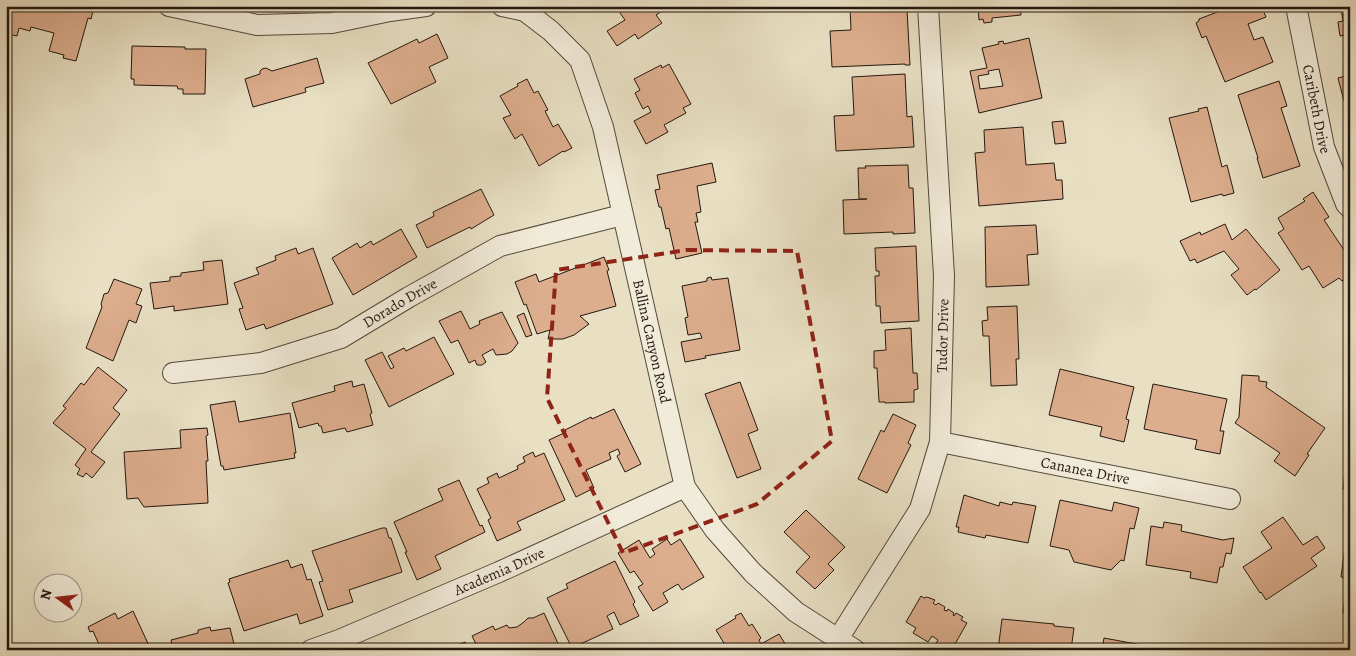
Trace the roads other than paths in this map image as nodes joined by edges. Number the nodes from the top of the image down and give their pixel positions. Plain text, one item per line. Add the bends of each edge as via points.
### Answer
1 (169, 6) edge
2 (426, 6) edge
3 (502, 6) edge
4 (928, 6) edge
5 (1296, 6) edge
6 (1350, 208) edge
7 (622, 215) junction
8 (173, 373) dead end
9 (940, 442) junction
10 (685, 487) junction
11 (1230, 499) dead end
12 (838, 639) junction
13 (311, 650) edge
14 (855, 650) edge

1 - 2 street via 256,25 332,23
3 - 7 street, Ballina Canyon Road via 525,11 580,60 603,127
4 - 9 street, Tudor Drive via 944,276
5 - 6 street, Caribeth Drive via 1324,147
7 - 8 street, Dorado Drive via 500,246 341,338 261,363
7 - 10 street, Ballina Canyon Road
9 - 11 street, Cananea Drive
9 - 12 street, Tudor Drive via 920,509
10 - 12 street, Ballina Canyon Road via 715,530 753,573 796,612
10 - 13 street, Academia Drive via 499,572
12 - 14 street, Ballina Canyon Road

